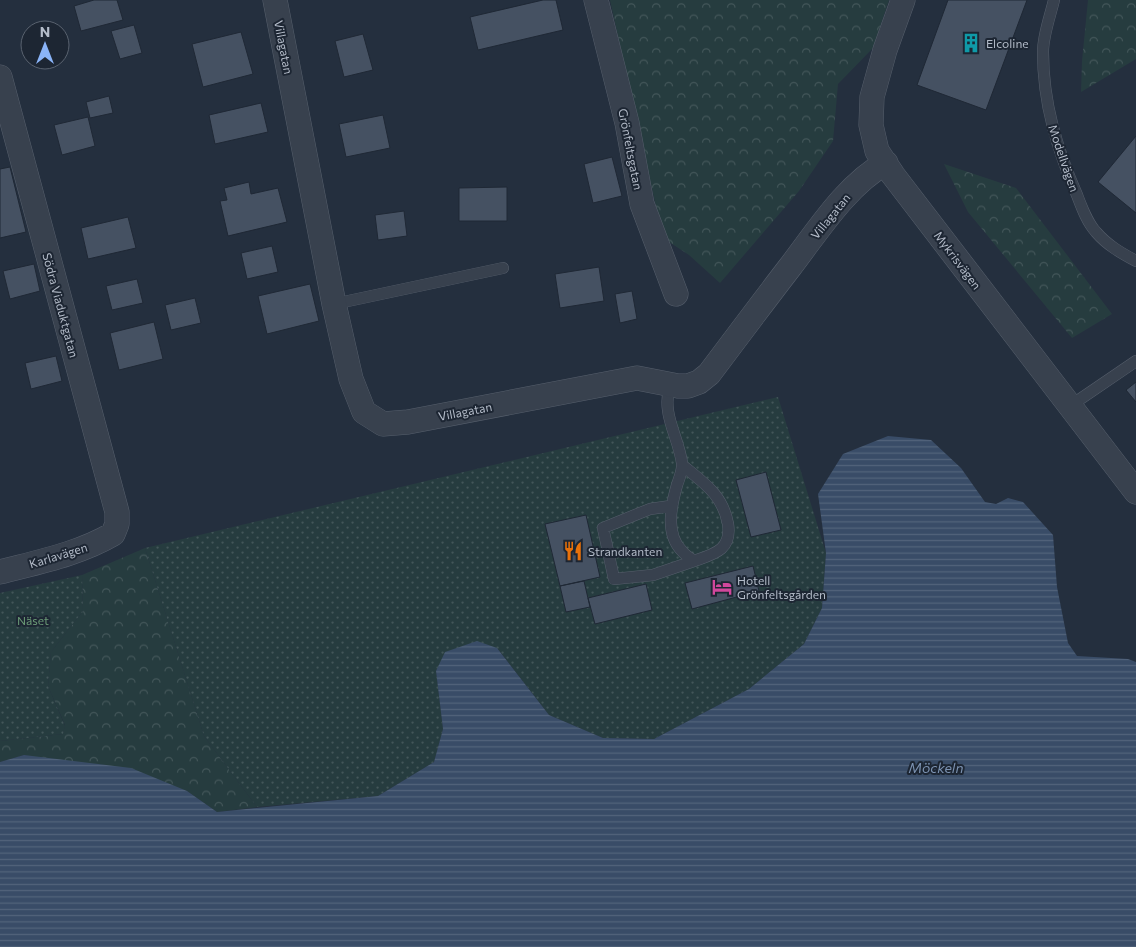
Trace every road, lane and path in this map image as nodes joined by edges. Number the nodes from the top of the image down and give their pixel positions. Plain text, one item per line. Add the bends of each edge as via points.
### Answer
1 (274, 0) edge
2 (596, 0) edge
3 (903, 0) edge
4 (1054, 0) edge
5 (0, 77) edge
6 (886, 163) junction
7 (1136, 261) edge
8 (503, 268) dead end
9 (676, 294) dead end
10 (334, 304) junction
11 (1136, 361) edge
12 (670, 385) junction
13 (1070, 406) junction
14 (682, 465) junction
15 (1136, 492) edge
16 (671, 506) junction
17 (113, 534) joint
18 (694, 561) junction
19 (0, 572) edge

1 - 10 street, Villagatan
2 - 9 street, Grönfeltsgatan via 627,123 642,204
3 - 6 street, Mykrisvägen via 872,97 870,125 878,151
4 - 7 lane, Modellvägen via 1043,50 1046,94 1054,136 1094,231 1119,252
5 - 17 street, Södra Viaduktgatan via 117,512
6 - 12 street, Villagatan via 854,186 709,374 688,386
6 - 13 street, Mykrisvägen
8 - 10 lane
10 - 12 street, Villagatan via 351,379 364,412 383,424 637,378
11 - 13 lane
12 - 14 lane via 667,411
13 - 15 street, Mykrisvägen
14 - 16 lane
14 - 18 lane via 706,484 722,504 730,535 726,544 714,554
16 - 18 lane via 674,537 681,550
16 - 18 lane via 650,509 603,528 614,580 653,576
17 - 19 street, Karlavägen via 85,548

